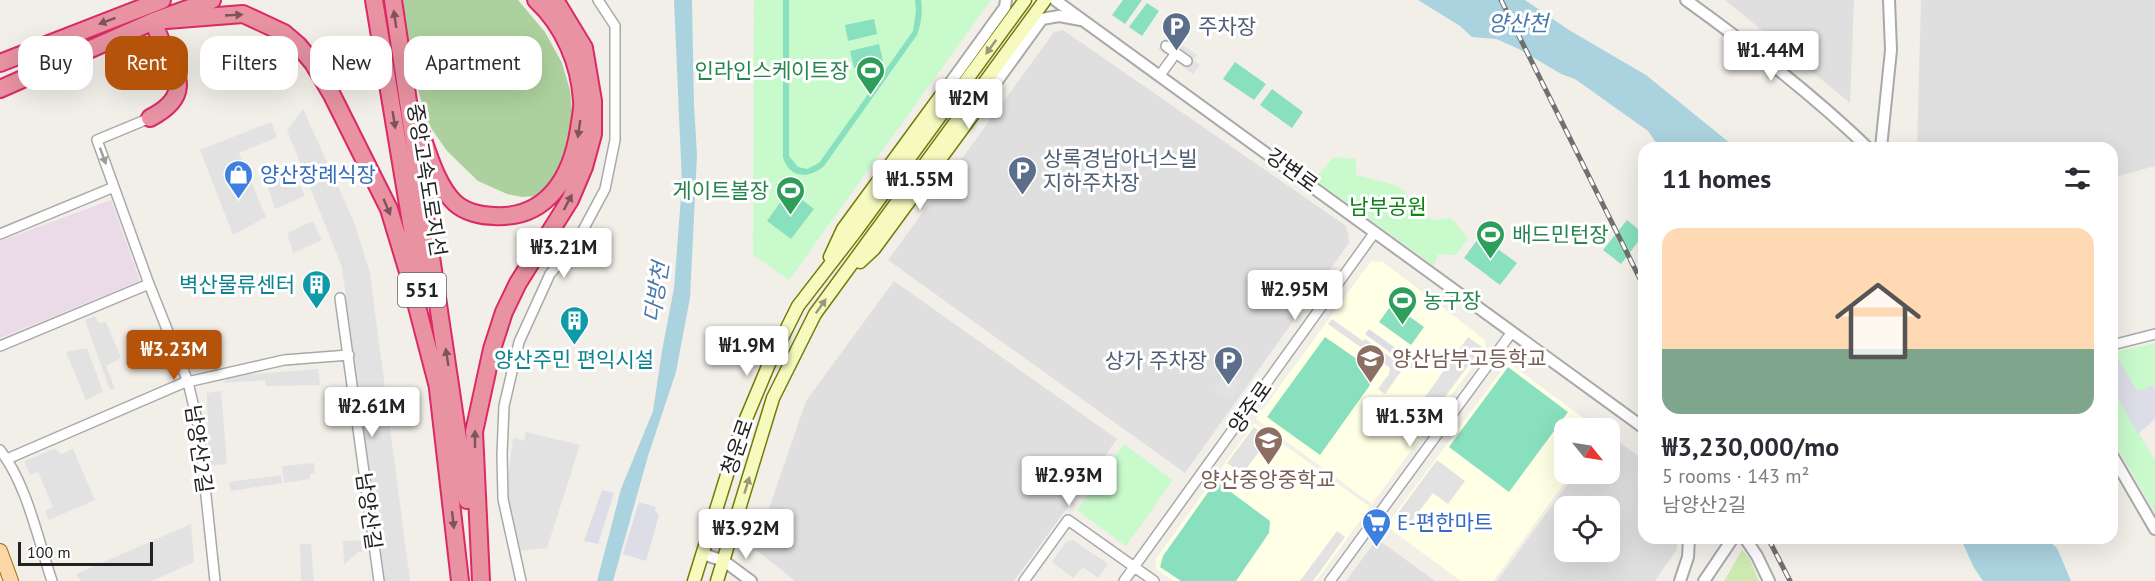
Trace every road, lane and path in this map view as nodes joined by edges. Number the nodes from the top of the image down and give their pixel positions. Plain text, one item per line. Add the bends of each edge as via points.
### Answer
1 (212, 0) edge
2 (374, 0) edge
3 (393, 0) edge
4 (536, 0) edge
5 (555, 0) edge
6 (598, 0) edge
7 (1006, 0) edge
8 (1025, 0) edge
9 (1045, 0) edge
10 (1055, 0) edge
11 (1686, 0) edge
12 (1889, 0) edge
13 (155, 2) edge
14 (154, 21) junction
15 (1085, 21) junction
16 (1166, 46) dead end
17 (1176, 53) junction
18 (1187, 61) dead end
19 (0, 63) edge
20 (1160, 75) junction
21 (0, 89) edge
22 (945, 90) joint
23 (406, 91) junction
24 (974, 113) joint
25 (150, 118) joint
26 (1861, 142) edge
27 (1882, 142) edge
28 (114, 187) junction
29 (1375, 232) junction
30 (0, 234) edge
31 (819, 279) junction
32 (837, 283) junction
33 (149, 284) junction
34 (340, 298) dead end
35 (1512, 332) junction
36 (2155, 334) edge
37 (2118, 343) edge
38 (0, 346) edge
39 (350, 355) junction
40 (188, 382) junction
41 (439, 391) junction
42 (1626, 415) junction
43 (1638, 424) edge
44 (1638, 430) edge
45 (0, 450) edge
46 (7, 459) junction
47 (2118, 465) edge
48 (2155, 529) edge
49 (1689, 544) edge
50 (1730, 544) edge
51 (1749, 544) edge
52 (0, 551) edge
53 (703, 554) junction
54 (724, 561) junction
55 (1134, 567) junction
56 (11, 581) edge
57 (52, 581) edge
58 (215, 581) edge
59 (379, 581) edge
60 (460, 581) edge
61 (480, 581) edge
62 (521, 581) edge
63 (694, 581) edge
64 (717, 581) edge
65 (751, 581) edge
66 (1024, 581) edge
67 (1124, 581) edge
68 (1154, 581) edge
69 (1330, 581) edge
70 (1680, 581) edge
71 (1704, 581) edge
72 (1769, 581) edge

1 - 14 highway
2 -> 41 highway, 중앙고속도로지선 / 551
23 -> 3 highway, 중앙고속도로지선 / 551
4 -> 23 highway via 560,29 572,54 582,104 571,164 544,203 504,217 484,216 454,202 435,173
61 -> 5 highway via 474,432 492,349 518,283 570,200 593,134 593,101 584,48
6 - 62 street via 615,26 615,140 605,189 574,247 550,274 519,342 504,406 503,499
7 - 22 street via 1005,7
8 -> 31 main road, 청운로
9 - 32 main road, 청운로
10 - 15 street, 강변로
11 - 26 street via 1798,85
12 - 27 street via 1891,50
13 -> 19 highway
14 - 21 highway
14 - 25 highway via 178,85 170,105
14 -> 41 highway via 243,14 284,33 313,63 389,209
15 - 20 street, 강변로
15 - 24 street via 1059,16 1042,19
16 - 17 street
17 - 18 street
17 - 20 street
20 - 29 street, 강변로
22 - 31 main road via 843,229
61 -> 23 highway, 중앙고속도로지선 / 551
24 - 32 main road via 874,249
25 -> 28 street, 남양산2길 via 97,140
28 - 30 street
28 - 33 street, 남양산2길
29 - 35 street, 강변로
29 - 55 street, 양주로
31 - 53 main road, 청운로 via 798,306 769,364 740,433
54 -> 32 main road, 청운로 via 773,398 815,314
33 - 38 street
33 - 40 street, 남양산2길
34 - 39 street, 남양산길
35 - 42 street, 강변로
35 - 69 street
36 - 37 street
39 - 40 street via 284,360
39 - 59 street, 남양산길
40 - 46 street
40 - 58 street, 남양산2길 via 199,429
41 -> 60 highway, 중앙고속도로지선 / 551
42 - 43 street, 강변로
42 - 44 street
45 - 46 street
46 - 57 street via 23,492
47 - 48 street
49 - 70 street
50 - 71 street
51 - 72 street
52 - 56 main road
53 - 54 street
53 - 63 main road, 청운로
54 - 64 main road, 청운로
54 - 65 street
55 - 66 street via 1068,520
55 - 67 street, 양주로
55 - 68 street

